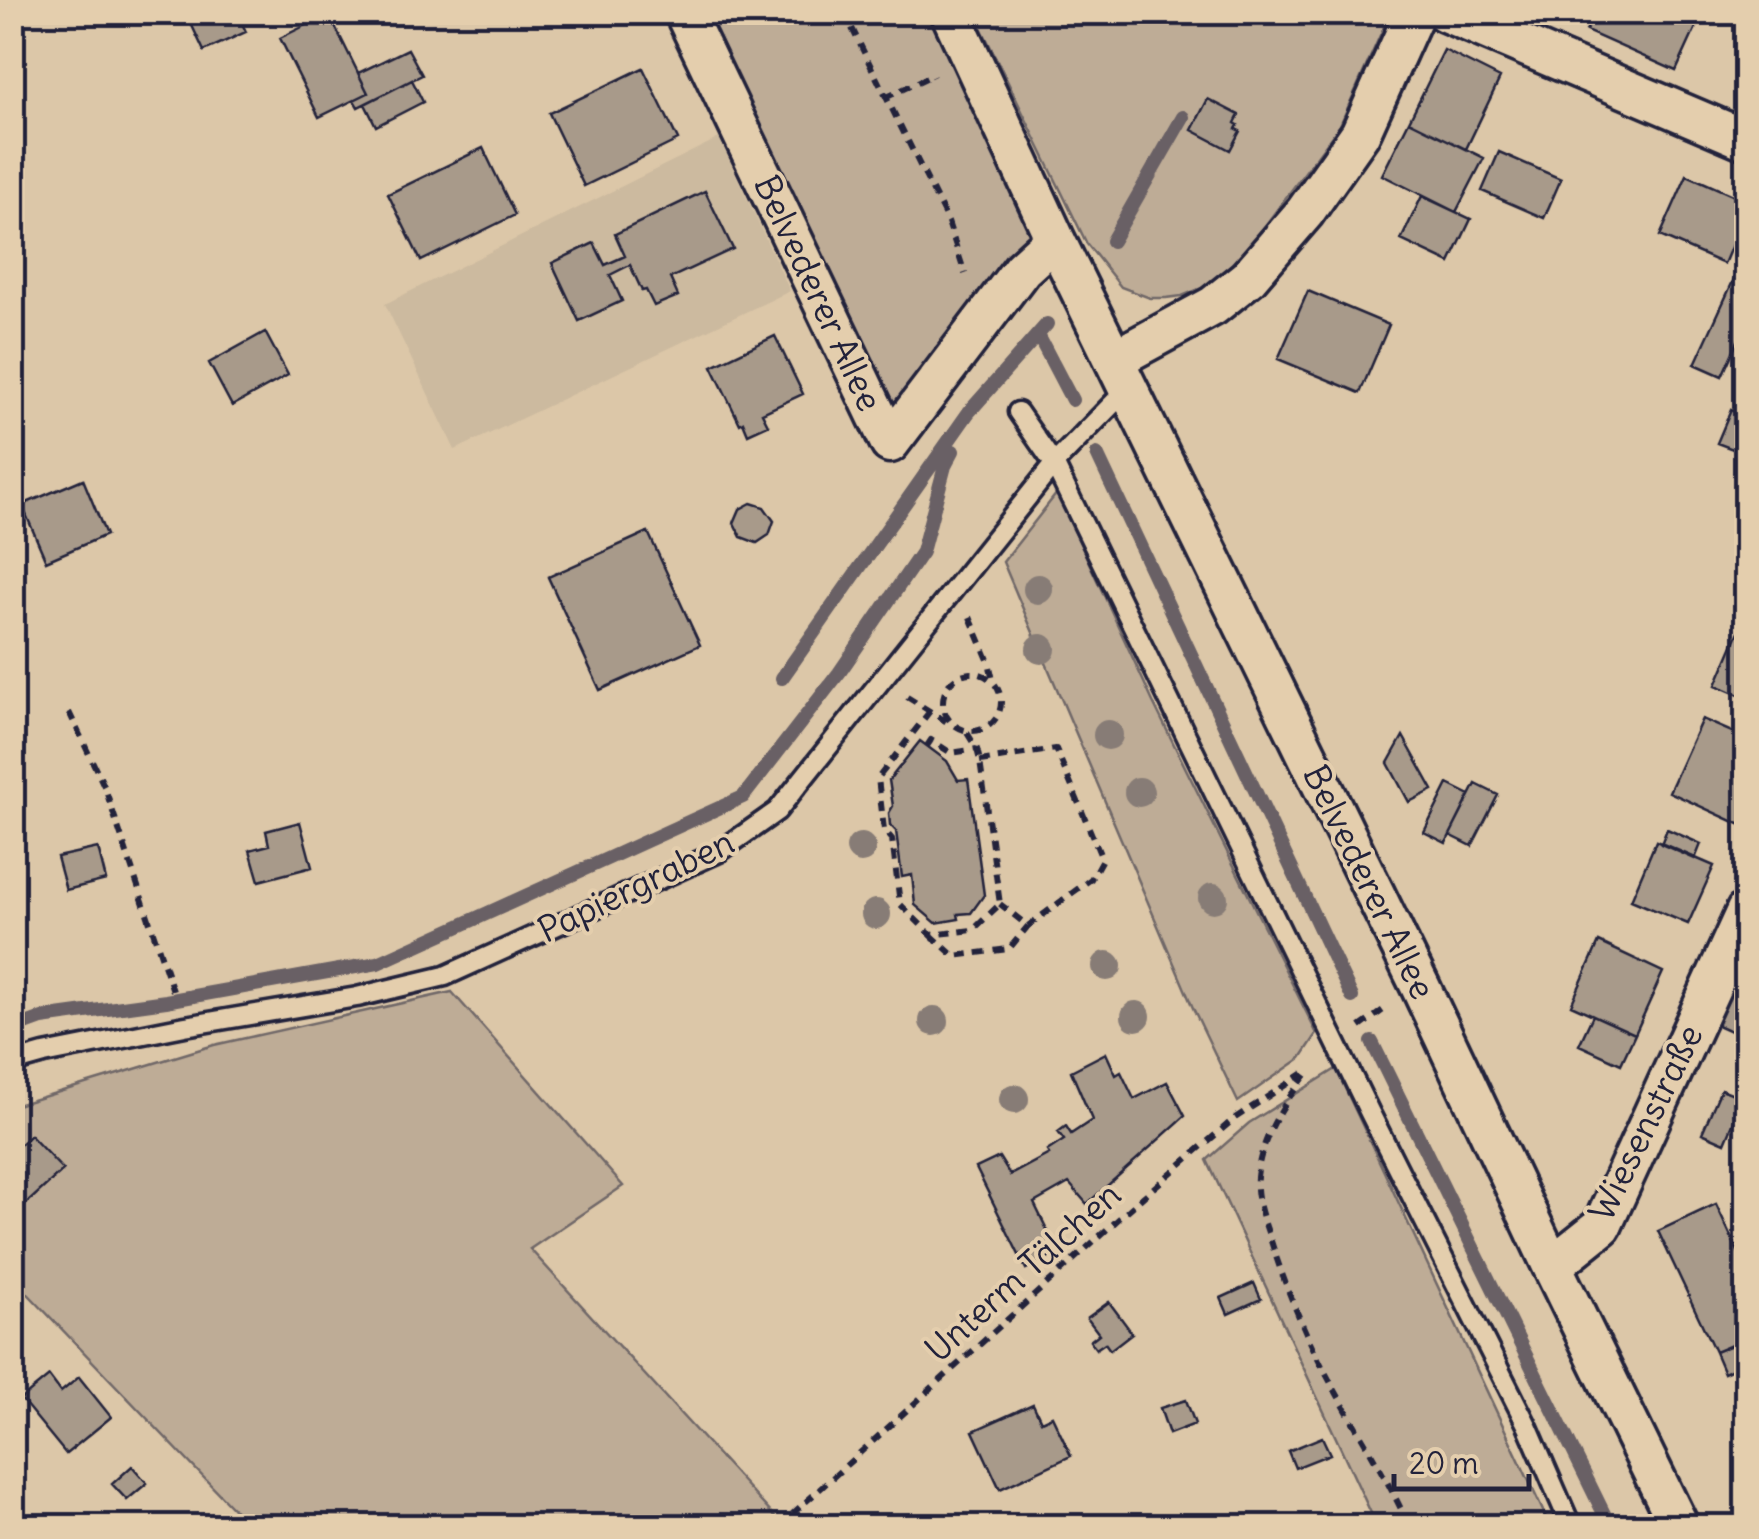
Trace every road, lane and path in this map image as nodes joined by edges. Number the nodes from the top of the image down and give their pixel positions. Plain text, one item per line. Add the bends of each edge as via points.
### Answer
1 (684, 12) edge
2 (844, 12) edge
3 (950, 12) edge
4 (1414, 12) edge
5 (1445, 12) edge
6 (917, 81) dead end
7 (885, 98) junction
8 (1746, 140) edge
9 (1055, 239) junction
10 (979, 323) junction
11 (1122, 373) junction
12 (1018, 412) dead end
13 (1054, 464) junction
14 (957, 586) junction
15 (883, 681) junction
16 (993, 681) junction
17 (930, 711) junction
18 (69, 712) dead end
19 (957, 728) junction
20 (966, 731) junction
21 (927, 746) dead end
22 (977, 749) junction
23 (980, 761) junction
24 (1000, 904) junction
25 (1746, 911) edge
26 (1028, 926) junction
27 (931, 934) junction
28 (185, 1026) junction
29 (12, 1064) edge
30 (1552, 1266) junction
31 (779, 1526) edge
32 (1409, 1526) edge
33 (1571, 1526) edge
34 (1679, 1526) edge

1 - 10 street, Belvederer Allee via 890,443
2 - 7 path
3 - 9 street, Belvederer Allee
4 - 11 street, Papiergraben via 1360,134 1305,212 1248,278
5 - 8 street
6 - 7 path
7 - 10 path via 948,222
9 - 10 street, Belvederer Allee
9 - 11 street, Belvederer Allee
11 - 13 lane, Papiergraben
11 - 30 street, Belvederer Allee
12 - 13 lane
13 - 14 lane, Papiergraben
13 - 33 lane
14 - 15 lane, Papiergraben
14 - 16 path
15 - 17 path
15 - 28 lane, Papiergraben via 777,812 719,852 445,976
16 - 19 path via 964,674 948,686 943,705
16 - 20 path via 1002,699 998,718
17 - 19 path
17 - 27 path via 878,778 900,904
18 - 28 path via 105,788
19 - 20 path
20 - 22 path
21 - 22 path via 931,740 951,752
22 - 23 path
23 - 24 path
23 - 26 path via 1056,749 1102,859 1091,879
24 - 26 path
24 - 27 path via 973,930
25 - 30 street, Wiesenstraße via 1602,1226
26 - 27 path via 1009,949 954,956
28 - 29 lane, Papiergraben
30 - 34 street, Belvederer Allee
31 - 32 path, Unterm Tälchen via 1144,1196 1235,1118 1310,1069 1271,1127 1257,1178 1263,1218 1331,1382

